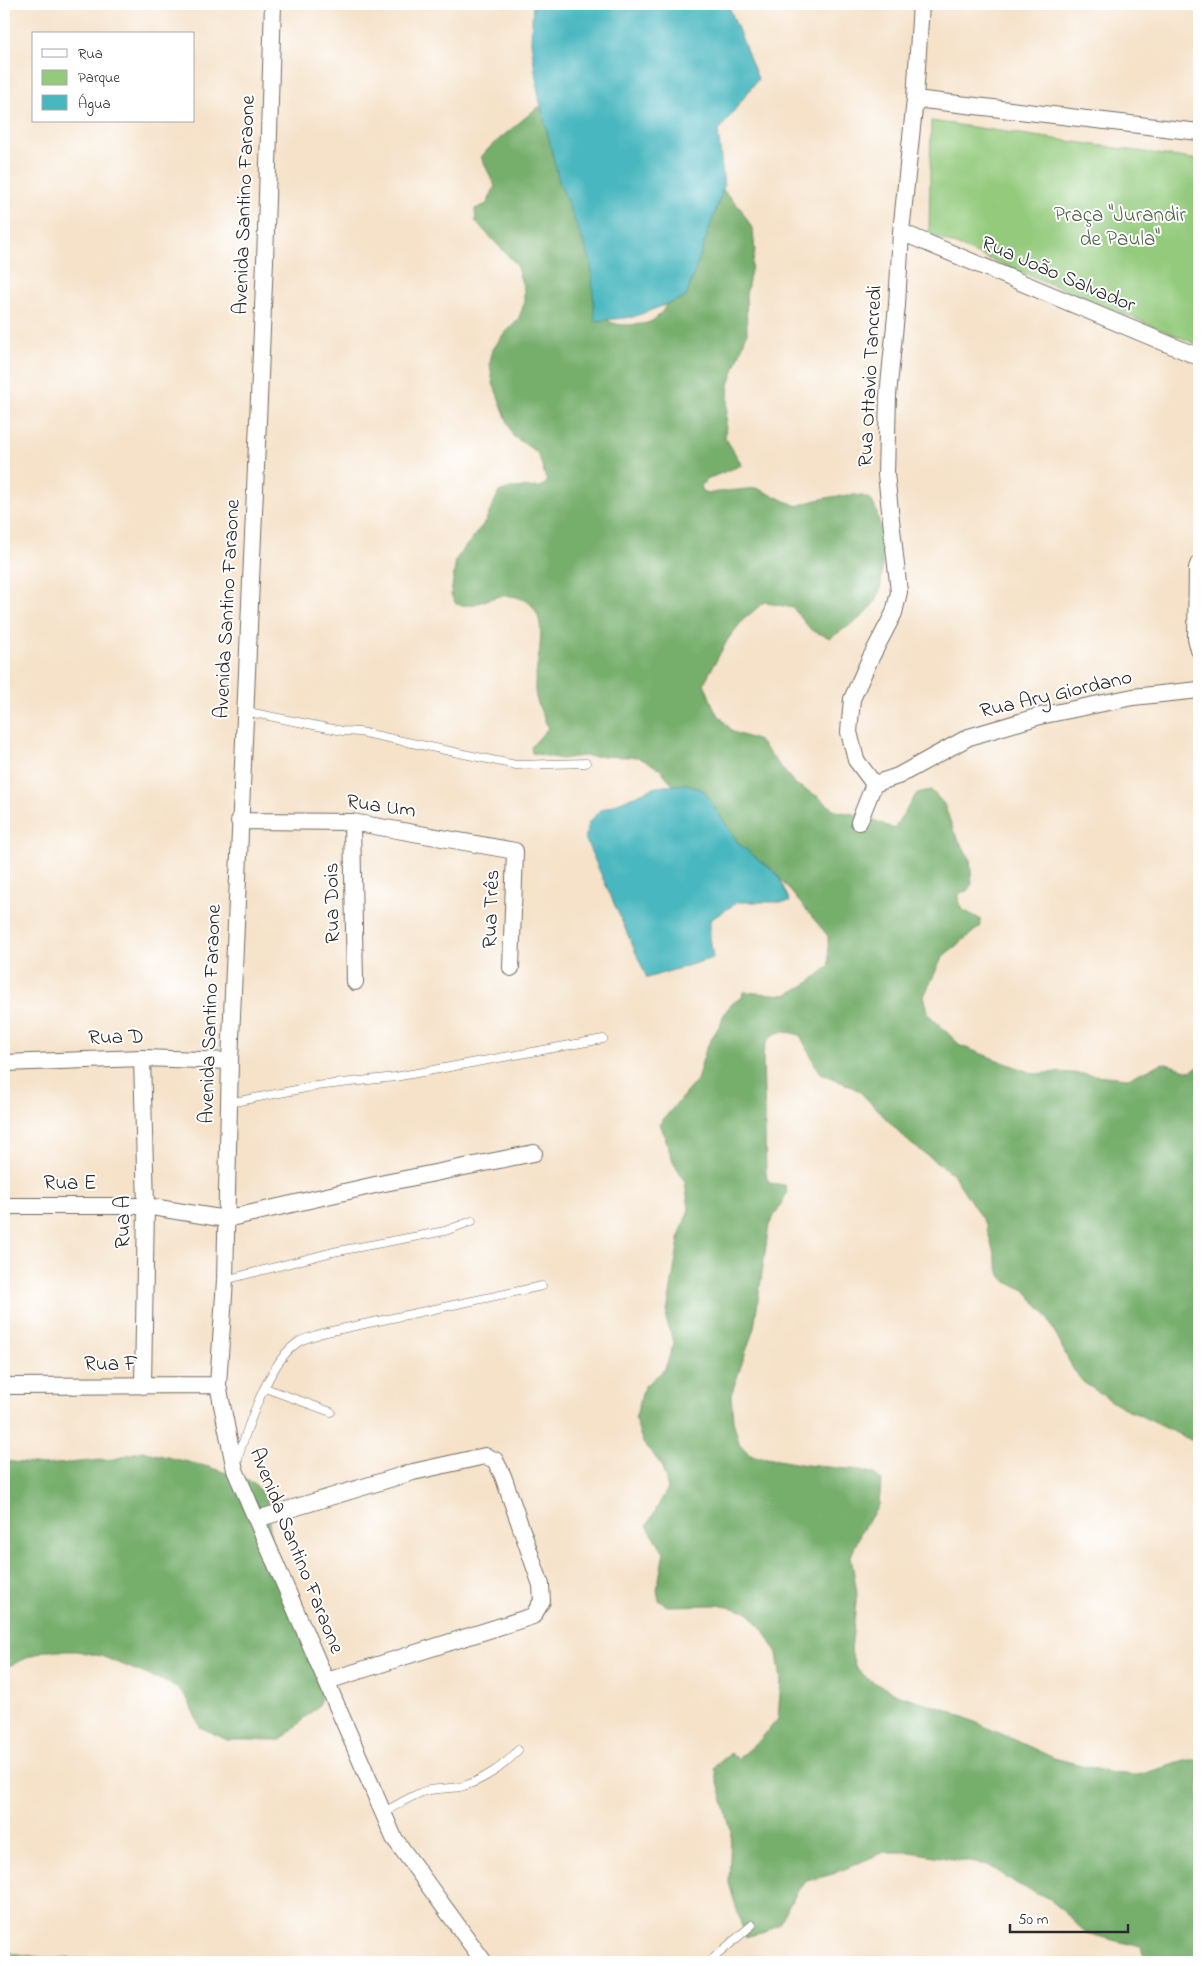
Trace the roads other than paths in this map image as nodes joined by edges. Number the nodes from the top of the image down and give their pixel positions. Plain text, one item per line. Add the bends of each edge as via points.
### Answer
1 (273, 4) edge
2 (921, 4) edge
3 (915, 99) junction
4 (1199, 132) edge
5 (901, 232) junction
6 (1199, 356) edge
7 (1199, 563) edge
8 (1199, 650) edge
9 (1199, 690) edge
10 (244, 711) junction
11 (586, 763) dead end
12 (874, 784) junction
13 (239, 821) junction
14 (352, 822) junction
15 (859, 822) dead end
16 (515, 851) joint
17 (512, 968) dead end
18 (355, 982) dead end
19 (603, 1039) dead end
20 (142, 1058) junction
21 (230, 1061) junction
22 (4, 1063) edge
23 (229, 1102) junction
24 (534, 1152) dead end
25 (4, 1206) edge
26 (146, 1206) junction
27 (226, 1219) junction
28 (472, 1221) dead end
29 (225, 1280) junction
30 (542, 1286) dead end
31 (218, 1385) junction
32 (4, 1386) edge
33 (143, 1386) junction
34 (264, 1388) junction
35 (332, 1412) dead end
36 (235, 1470) junction
37 (257, 1519) junction
38 (327, 1681) junction
39 (518, 1750) dead end
40 (384, 1812) junction
41 (752, 1925) dead end
42 (484, 1962) edge
43 (709, 1962) edge

1 - 10 street, Avenida Santino Faraone
2 - 3 street, Rua Ottavio Tancredi
3 - 4 street
3 - 5 street, Rua Ottavio Tancredi
5 - 6 street, Rua João Salvador
5 - 12 street, Rua Ottavio Tancredi via 888,395 886,474 899,592 894,613 852,699 849,732 856,760
7 - 8 street via 1196,638
9 - 12 street, Rua Ary Giordano via 1133,697 1040,716 969,737 898,776
10 - 11 lane via 516,765
10 - 13 street, Avenida Santino Faraone
12 - 15 street
13 - 14 street, Rua Um
13 - 21 street, Avenida Santino Faraone
14 - 16 street, Rua Um
14 - 18 street, Rua Dois
16 - 17 street, Rua Três
19 - 23 lane
20 - 21 street, Rua D
20 - 22 street, Rua D
20 - 26 street, Rua A
21 - 23 street, Avenida Santino Faraone
23 - 27 street, Avenida Santino Faraone
24 - 27 street via 375,1184
25 - 26 street, Rua E
26 - 27 street, Rua E
26 - 33 street, Rua A
27 - 29 street, Avenida Santino Faraone
28 - 29 lane via 445,1231 332,1252
29 - 31 street, Avenida Santino Faraone
30 - 34 lane via 298,1342 279,1361
31 - 33 street, Rua F
31 - 36 street, Avenida Santino Faraone
32 - 33 street, Rua F
34 - 35 lane
34 - 36 lane via 247,1427
36 - 37 street, Avenida Santino Faraone
37 - 38 street, Avenida Santino Faraone
37 - 38 street via 413,1472 485,1456 494,1460 503,1476 541,1585 542,1601 534,1616
38 - 40 street, Avenida Santino Faraone
39 - 40 lane via 498,1769 469,1784 423,1792
40 - 42 street, Avenida Santino Faraone via 394,1838
41 - 43 lane

